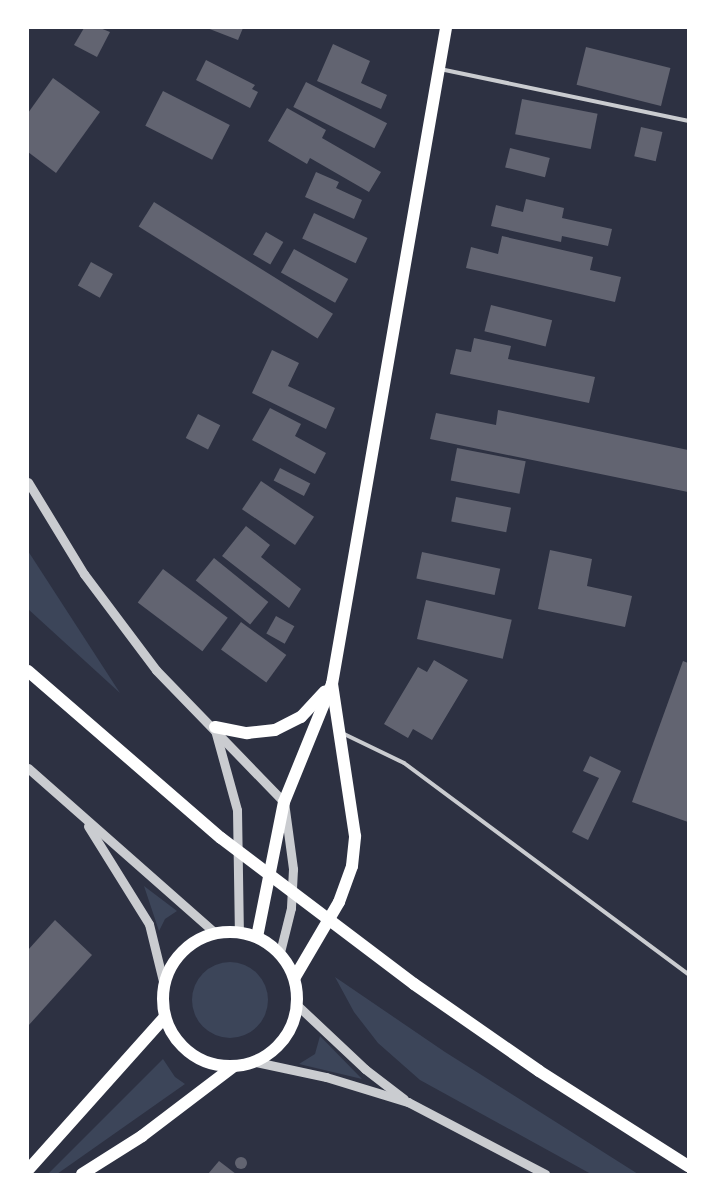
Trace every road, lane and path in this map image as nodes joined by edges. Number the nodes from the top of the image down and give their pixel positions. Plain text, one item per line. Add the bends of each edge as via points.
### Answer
1 (446, 28) edge
2 (438, 68) junction
3 (688, 121) edge
4 (28, 482) edge
5 (28, 671) edge
6 (332, 684) junction
7 (215, 728) junction
8 (341, 733) junction
9 (28, 768) edge
10 (284, 802) junction
11 (82, 818) junction
12 (239, 931) junction
13 (215, 933) junction
14 (257, 937) junction
15 (280, 952) junction
16 (688, 974) edge
17 (295, 977) junction
18 (164, 985) junction
19 (298, 1006) junction
20 (165, 1017) junction
21 (256, 1062) junction
22 (233, 1067) junction
23 (408, 1102) junction
24 (688, 1166) edge
25 (28, 1170) edge
26 (82, 1174) edge
27 (545, 1174) edge

1 - 2 main road
2 - 3 lane
2 - 6 main road
4 - 7 street via 84,574 128,634 182,698
5 - 24 main road via 221,838 414,984 539,1071
6 - 7 main road via 301,717 275,730 247,733
6 - 8 main road
6 - 10 main road
7 - 10 street
7 - 12 street via 237,810
8 - 16 lane via 404,763
8 - 17 main road via 355,836 352,866 339,902
9 - 11 street
10 - 14 main road
10 - 15 street via 294,869 291,908
11 - 13 street
11 - 18 street via 149,924
12 - 13 main road
12 - 14 main road
13 - 18 main road via 201,938 176,957
14 - 15 main road
15 - 17 main road
17 - 19 main road
18 - 20 main road
19 - 21 main road via 291,1029 277,1048
19 - 23 street via 365,1069
20 - 22 main road via 183,1048 215,1065
20 - 25 main road
21 - 22 main road
21 - 23 street via 333,1079
22 - 26 main road via 142,1136
23 - 27 street

